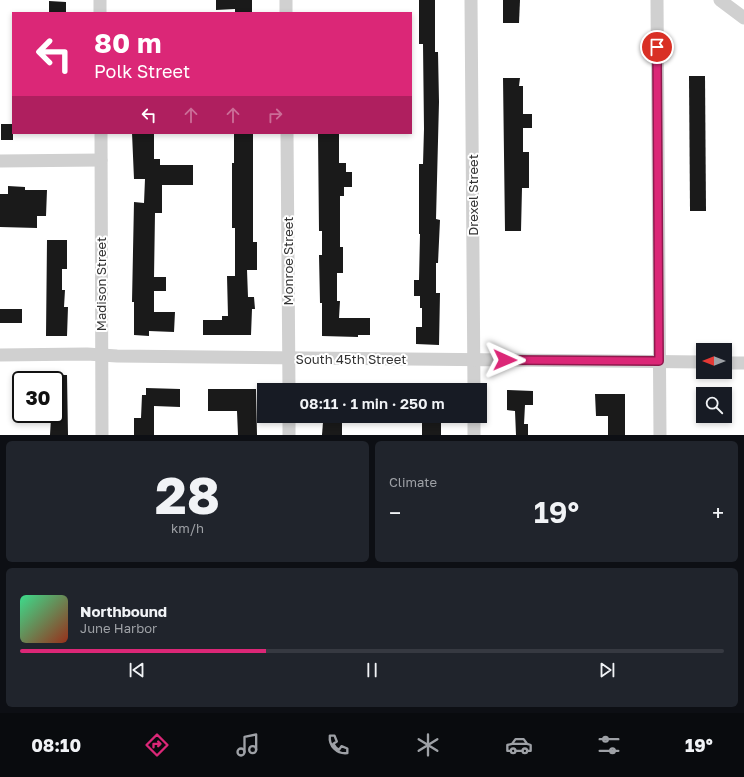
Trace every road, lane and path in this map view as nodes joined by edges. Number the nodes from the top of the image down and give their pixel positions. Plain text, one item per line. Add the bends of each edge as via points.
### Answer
1 (100, 0) edge
2 (286, 0) edge
3 (471, 0) edge
4 (657, 0) edge
5 (720, 0) edge
6 (100, 12) edge
7 (286, 12) edge
8 (744, 18) edge
9 (101, 134) edge
10 (287, 134) edge
11 (101, 160) junction
12 (0, 161) edge
13 (0, 355) edge
14 (102, 355) junction
15 (289, 358) junction
16 (474, 359) junction
17 (659, 361) junction
18 (696, 362) edge
19 (732, 363) edge
20 (744, 363) edge
21 (289, 383) edge
22 (474, 383) edge
23 (289, 423) edge
24 (474, 423) edge
25 (102, 435) edge
26 (289, 435) edge
27 (474, 435) edge
28 (660, 435) edge

1 - 6 street
2 - 7 street
3 - 16 street, Drexel Street
4 - 17 street
5 - 8 street
9 - 11 street, Madison Street
10 - 15 street, Monroe Street
11 - 12 street
11 - 14 street, Madison Street
13 - 14 street, South 45th Street
14 - 15 street, South 45th Street
14 - 25 street, Madison Street
15 - 16 street, South 45th Street
15 - 21 street, Monroe Street
16 - 17 street, South 45th Street
16 - 22 street, Drexel Street
17 - 18 street, South 45th Street
17 - 28 street
19 - 20 street
23 - 26 street
24 - 27 street

